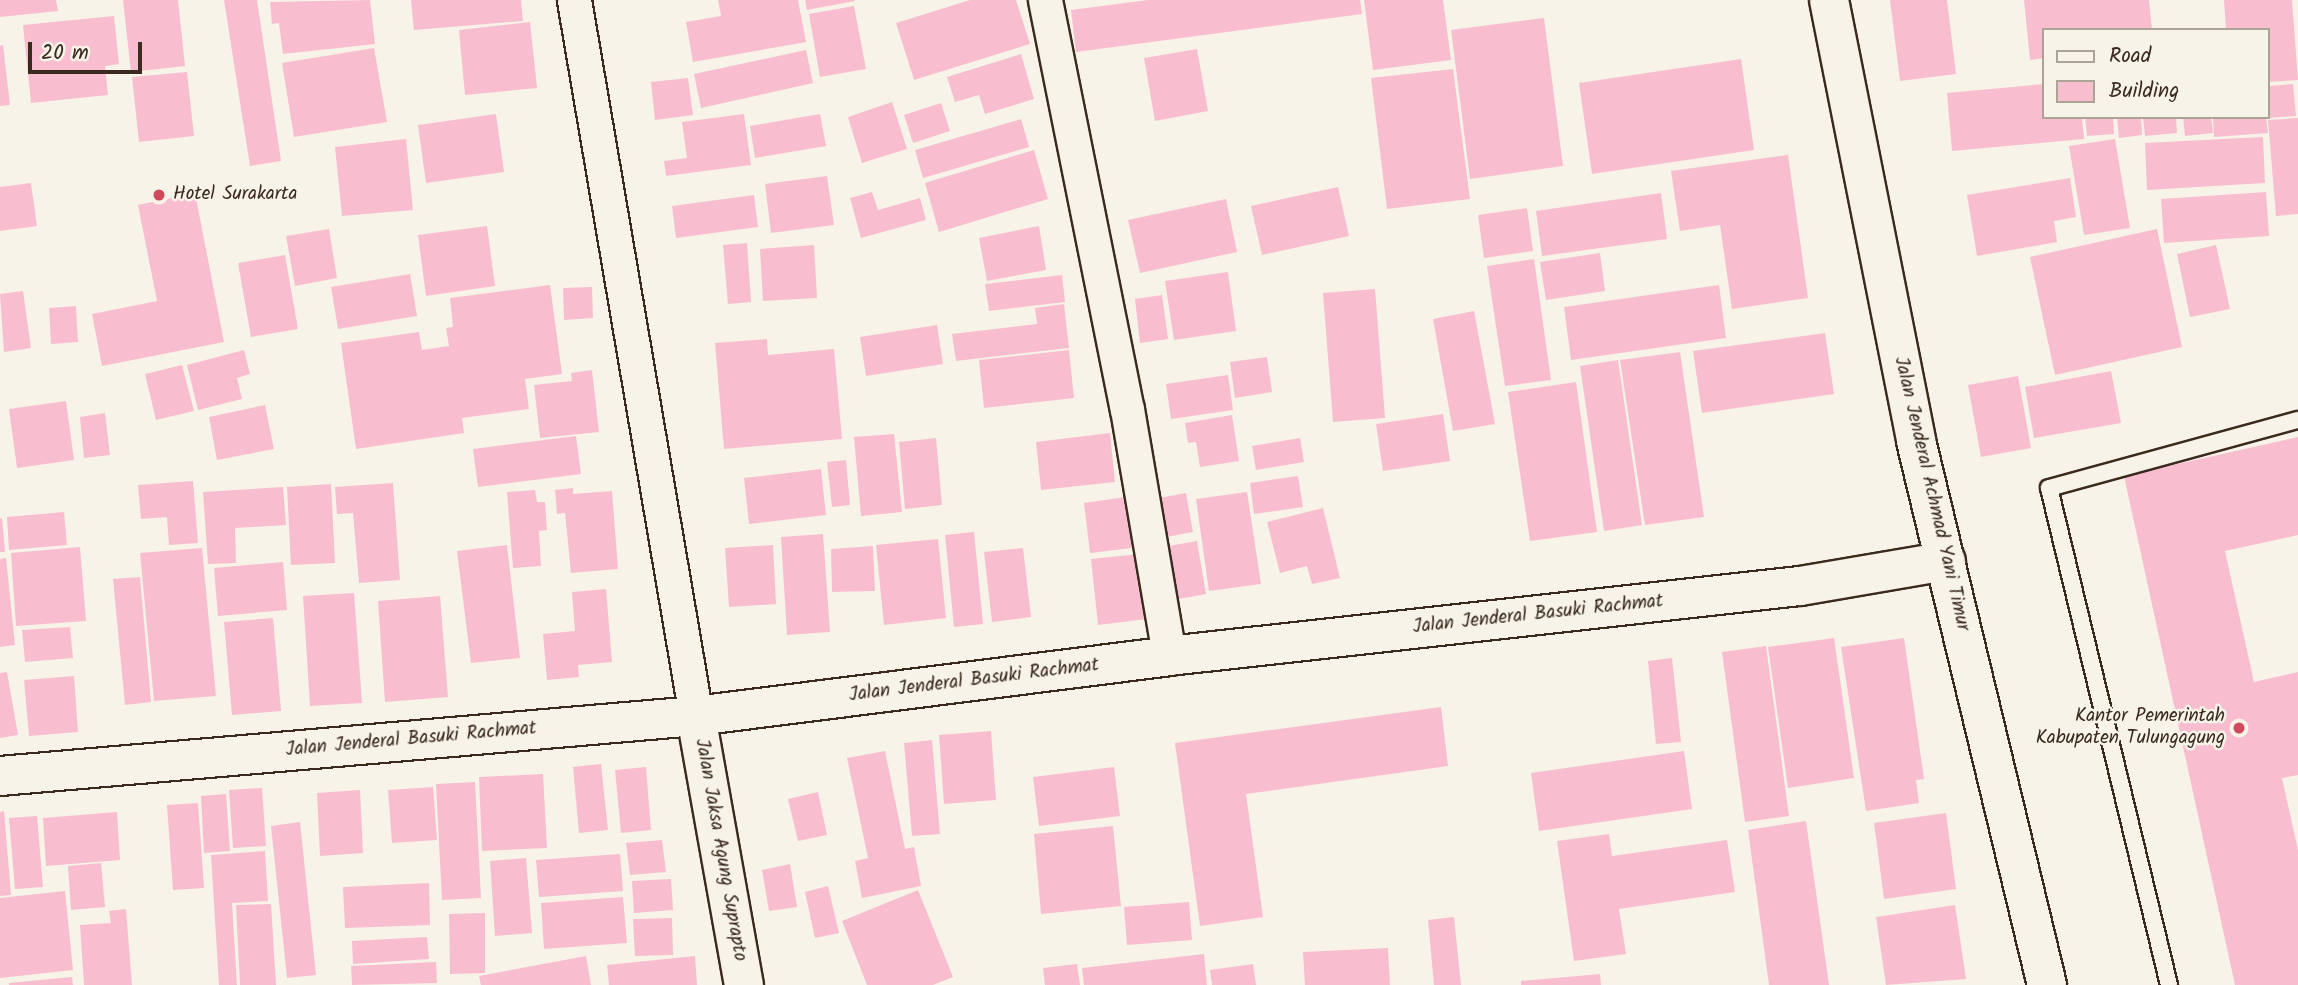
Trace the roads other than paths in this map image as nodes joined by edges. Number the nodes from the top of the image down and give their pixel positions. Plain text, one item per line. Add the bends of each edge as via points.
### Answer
1 (574, 0) edge
2 (1045, 0) edge
3 (1829, 0) edge
4 (2298, 420) edge
5 (1946, 561) junction
6 (1169, 656) junction
7 (696, 716) junction
8 (0, 776) edge
9 (744, 985) edge
10 (2047, 985) edge
11 (2169, 985) edge

1 - 7 street
2 - 6 street via 1127,409
3 - 5 street, Jalan Jenderal Achmad Yani Timur via 1916,441
4 - 11 lane via 2049,488
5 - 6 street, Jalan Jenderal Basuki Rachmat via 1800,586
5 - 10 street, Jalan Jenderal Achmad Yani Timur
6 - 7 street, Jalan Jenderal Basuki Rachmat
7 - 8 street, Jalan Jenderal Basuki Rachmat
7 - 9 street, Jalan Jaksa Agung Suprapto

